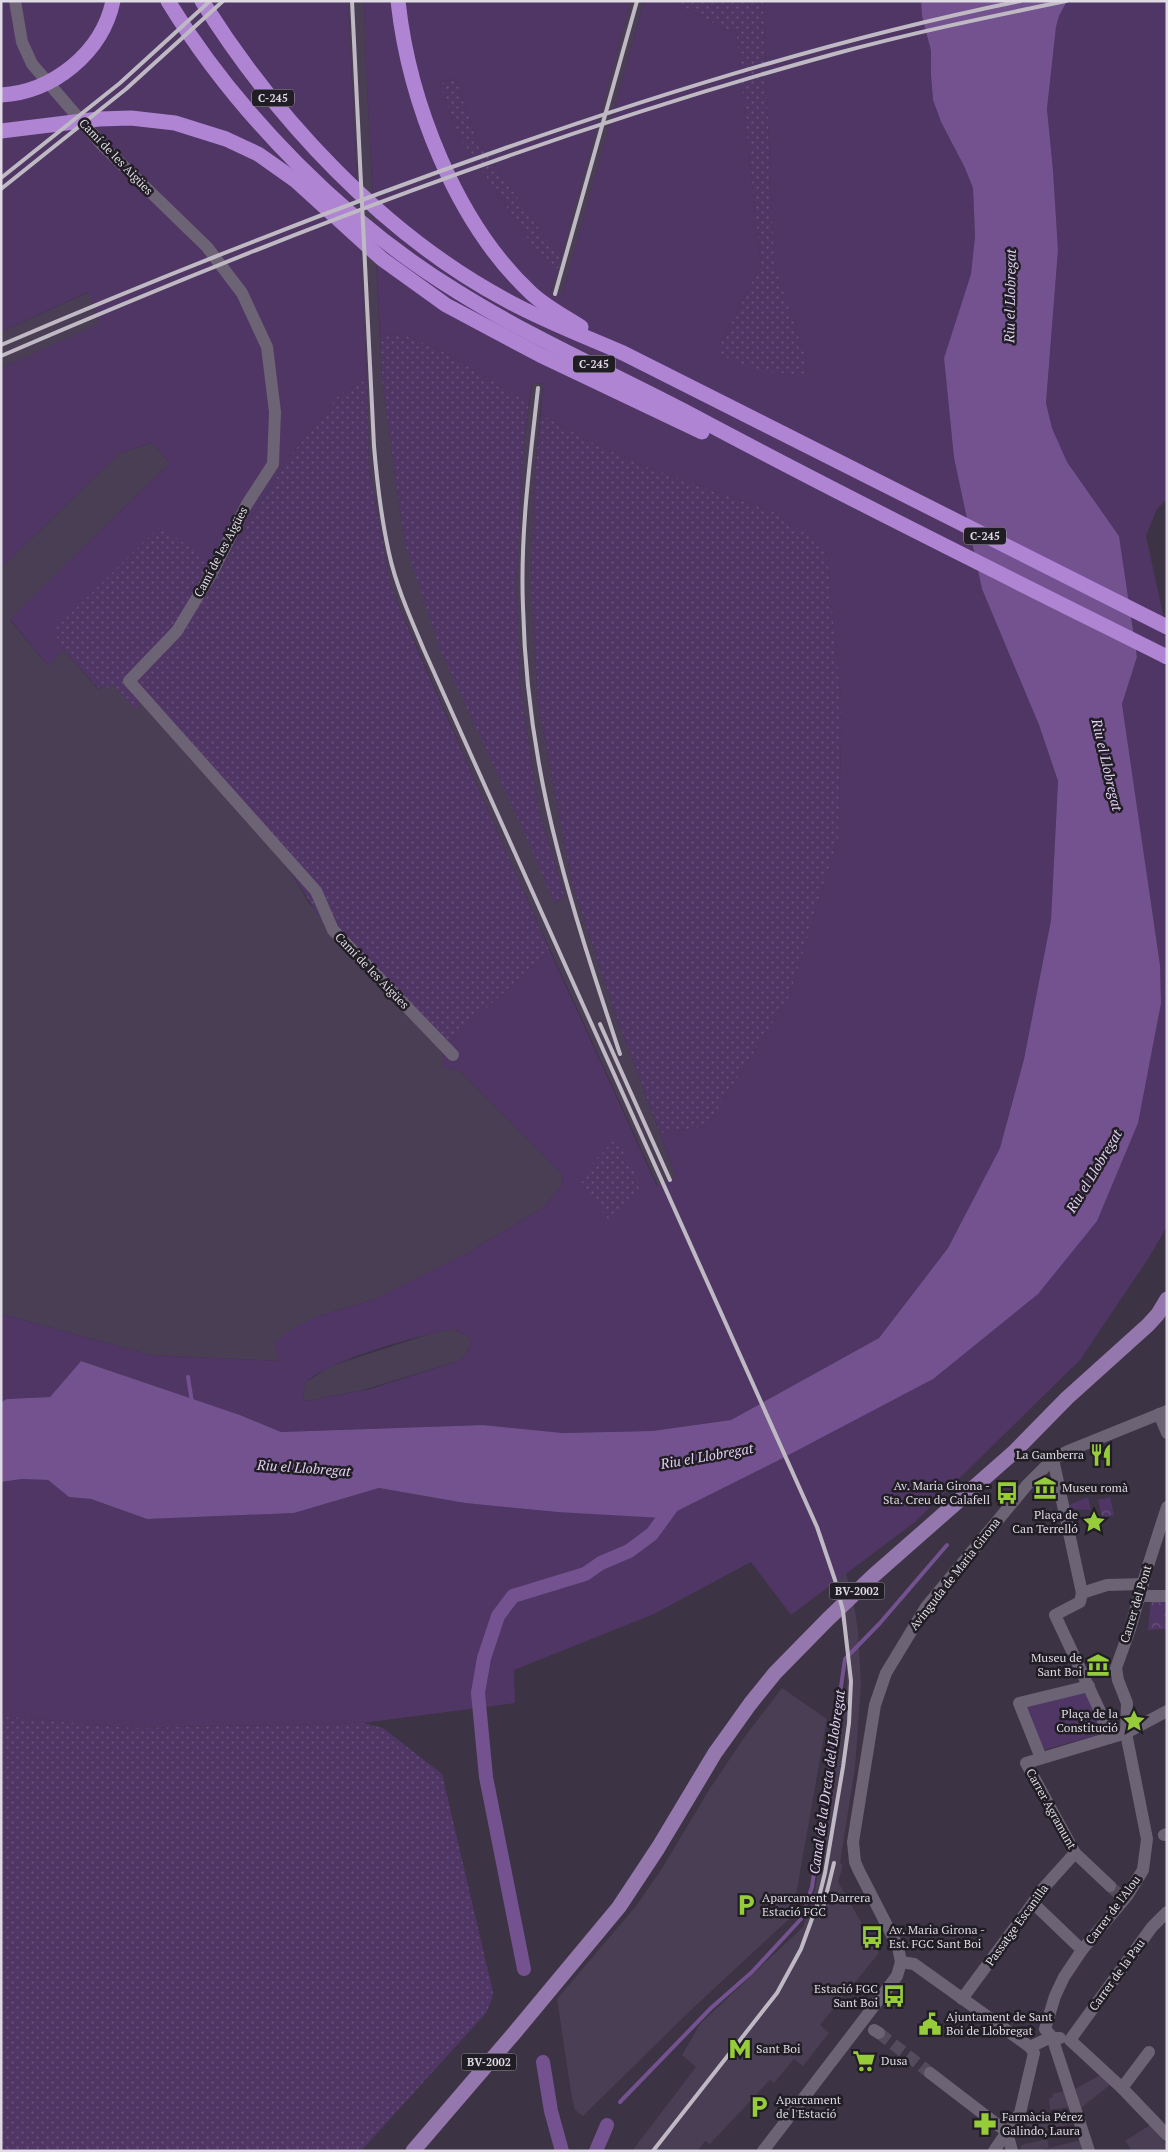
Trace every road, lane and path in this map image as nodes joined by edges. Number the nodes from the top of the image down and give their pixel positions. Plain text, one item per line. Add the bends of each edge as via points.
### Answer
1 (15, 1) edge
2 (113, 1) edge
3 (168, 1) edge
4 (202, 1) edge
5 (398, 1) edge
6 (1, 95) edge
7 (1, 131) edge
8 (623, 353) junction
9 (809, 478) junction
10 (1167, 627) edge
11 (1167, 657) edge
12 (453, 1055) dead end
13 (1167, 1299) edge
14 (1163, 1412) edge
15 (1167, 1433) edge
16 (1053, 1459) junction
17 (1167, 1507) edge
18 (1142, 1590) junction
19 (1082, 1593) junction
20 (1167, 1596) edge
21 (1089, 1686) junction
22 (1167, 1711) edge
23 (1108, 1738) junction
24 (1127, 1738) junction
25 (1041, 1758) junction
26 (1075, 1853) junction
27 (1110, 1886) tunnel mouth
28 (1033, 1903) junction
29 (1167, 1912) edge
30 (1082, 1950) junction
31 (901, 1962) junction
32 (962, 1999) junction
33 (1052, 2037) junction
34 (1070, 2040) junction
35 (1030, 2047) junction
36 (1148, 2052) dead end
37 (930, 2073) tunnel mouth
38 (1122, 2088) junction
39 (1008, 2132) junction
40 (1167, 2135) edge
41 (412, 2151) edge
42 (763, 2151) edge
43 (994, 2151) edge
44 (1012, 2151) edge
45 (1089, 2151) edge

1 - 12 street, Camí de les Aigües via 22,42 32,64 102,146 207,247 242,293 267,347 275,412 273,464 247,504 213,571 177,631 129,681 316,891 333,930
2 - 6 highway via 100,35 86,54 67,70 36,89
3 - 9 highway, C-245 via 239,100 310,175 420,268 525,330
4 - 8 highway, C-245 via 224,36 326,162 385,218 430,252 505,300
5 - 8 highway via 407,56 422,111 441,161 479,228 531,293
7 - 9 highway via 118,118 146,119 175,123 242,146 295,180 382,259 446,305 540,355 772,464
8 - 10 highway, C-245
9 - 11 highway, C-245
13 - 41 main road, BV-2002 via 1148,1325 1067,1398 1013,1453 860,1588 775,1673 715,1753 619,1906 516,2032
14 - 15 street
14 - 16 street, Avinguda de Maria Girona
16 - 19 street
16 - 31 street, Avinguda de Maria Girona via 1027,1485 926,1607 886,1673 875,1705 854,1831 855,1862 898,1947
17 - 18 street, Carrer del Pont
18 - 19 street via 1107,1585
18 - 20 street
18 - 24 street, Carrer del Pont via 1116,1668 1126,1701
19 - 21 street via 1080,1602 1055,1615
21 - 23 street
21 - 25 street via 1019,1703
22 - 24 street
23 - 24 street
23 - 25 street
24 - 30 street, Carrer de l'Alou via 1147,1839 1142,1870 1127,1896
25 - 26 street, Carrer Agramunt via 1026,1763
26 - 27 street, Carrer Agramunt
26 - 28 street, Passatge Escanilla
28 - 30 street
28 - 32 street, Passatge Escanilla
29 - 34 street, Carrer de la Pau via 1152,1927
30 - 33 street, Carrer de l'Alou via 1055,1996 1045,2029
31 - 32 street via 914,1964
31 - 42 street via 897,1976
32 - 35 street
33 - 34 street
33 - 35 street
33 - 45 street
34 - 38 street
35 - 39 street via 1034,2053 1020,2113
36 - 38 street
37 - 39 street
38 - 40 street
39 - 43 street
39 - 44 street

